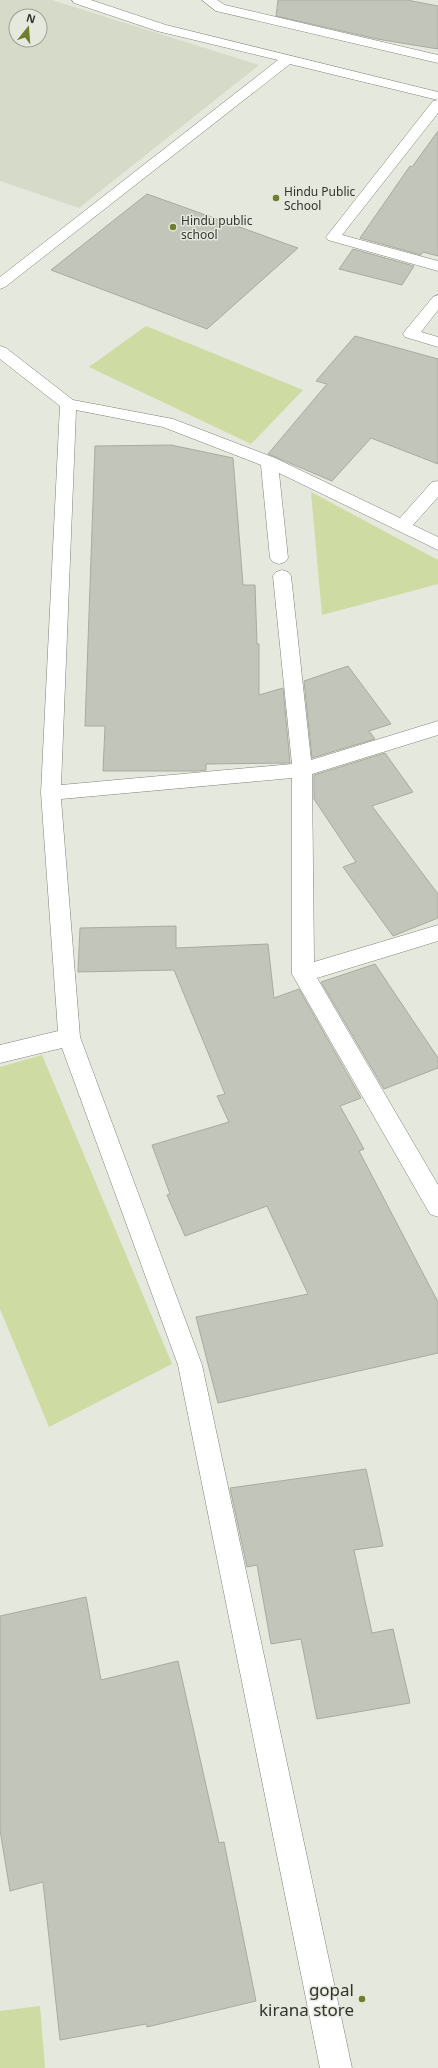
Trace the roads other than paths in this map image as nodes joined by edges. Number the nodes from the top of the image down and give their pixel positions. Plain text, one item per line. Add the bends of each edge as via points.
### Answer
1 (78, 0) edge
2 (208, 0) edge
3 (288, 59) junction
4 (438, 59) edge
5 (438, 96) edge
6 (438, 104) edge
7 (438, 266) edge
8 (0, 284) edge
9 (438, 300) edge
10 (438, 342) edge
11 (0, 351) edge
12 (68, 404) junction
13 (269, 462) junction
14 (438, 486) edge
15 (402, 527) junction
16 (438, 544) edge
17 (438, 728) edge
18 (302, 770) junction
19 (51, 793) junction
20 (438, 933) edge
21 (303, 974) junction
22 (69, 1037) junction
23 (0, 1054) edge
24 (438, 1207) edge
25 (336, 2068) edge

1 - 3 street via 162,28
2 - 4 street via 221,8
3 - 5 street
3 - 8 street
6 - 7 street via 333,237
9 - 10 street via 412,334
11 - 12 street
12 - 13 street via 167,423
12 - 19 street
13 - 15 street
13 - 18 street
14 - 15 street
15 - 16 street
17 - 18 street
18 - 19 street
18 - 21 street
19 - 22 street
20 - 21 street
21 - 24 street
22 - 23 street
22 - 25 street via 190,1365

